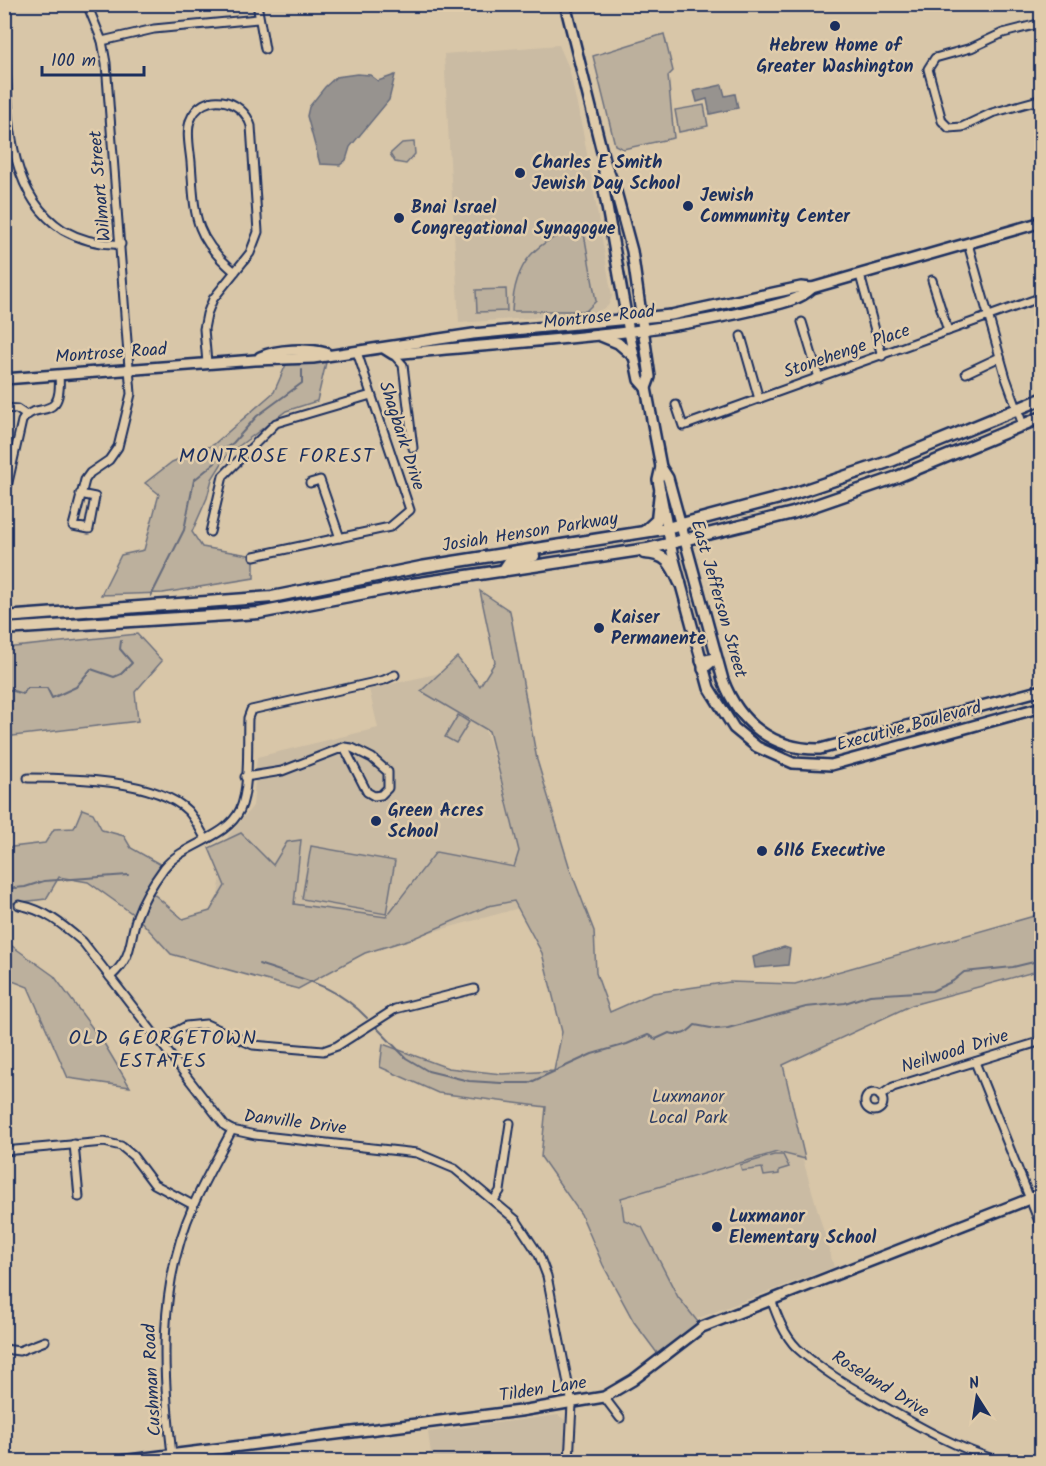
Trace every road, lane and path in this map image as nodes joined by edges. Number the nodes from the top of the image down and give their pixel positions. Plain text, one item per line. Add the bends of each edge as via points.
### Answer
1 (87, 4) edge
2 (257, 4) edge
3 (565, 4) edge
4 (258, 19) junction
5 (1041, 23) edge
6 (4, 31) edge
7 (102, 41) junction
8 (265, 49) dead end
9 (1041, 99) edge
10 (604, 160) junction
11 (1041, 222) edge
12 (121, 244) junction
13 (968, 244) junction
14 (234, 272) junction
15 (860, 275) junction
16 (932, 280) dead end
17 (812, 288) junction
18 (1041, 297) edge
19 (989, 318) junction
20 (641, 319) junction
21 (627, 320) junction
22 (802, 322) dead end
23 (642, 331) junction
24 (948, 331) junction
25 (629, 332) junction
26 (599, 335) junction
27 (741, 336) dead end
28 (389, 351) junction
29 (357, 352) junction
30 (414, 352) junction
31 (633, 356) junction
32 (882, 356) junction
33 (1000, 357) junction
34 (207, 363) junction
35 (403, 366) junction
36 (130, 369) junction
37 (966, 373) dead end
38 (58, 375) junction
39 (819, 378) junction
40 (4, 379) edge
41 (646, 388) junction
42 (371, 395) junction
43 (759, 399) junction
44 (1041, 399) edge
45 (676, 405) dead end
46 (4, 408) edge
47 (1017, 410) junction
48 (26, 415) junction
49 (1041, 417) edge
50 (1023, 425) junction
51 (413, 448) dead end
52 (661, 467) junction
53 (7, 474) edge
54 (310, 483) dead end
55 (660, 492) junction
56 (80, 494) junction
57 (4, 500) edge
58 (680, 525) junction
59 (668, 527) junction
60 (210, 532) dead end
61 (643, 532) junction
62 (340, 538) junction
63 (684, 541) junction
64 (671, 544) junction
65 (566, 546) junction
66 (632, 552) junction
67 (254, 556) dead end
68 (503, 571) junction
69 (680, 583) junction
70 (4, 617) edge
71 (4, 629) edge
72 (717, 658) junction
73 (702, 665) junction
74 (395, 675) dead end
75 (1041, 690) edge
76 (1028, 694) junction
77 (1040, 708) edge
78 (934, 720) junction
79 (758, 731) joint
80 (877, 736) junction
81 (937, 737) junction
82 (751, 744) joint
83 (344, 747) junction
84 (881, 752) junction
85 (245, 777) junction
86 (28, 778) dead end
87 (205, 838) junction
88 (20, 905) dead end
89 (110, 977) junction
90 (474, 989) dead end
91 (158, 1041) junction
92 (1041, 1041) edge
93 (975, 1062) junction
94 (880, 1096) dead end
95 (510, 1123) dead end
96 (232, 1130) junction
97 (74, 1144) junction
98 (4, 1151) edge
99 (1041, 1194) edge
100 (79, 1197) dead end
101 (1030, 1199) junction
102 (494, 1200) junction
103 (193, 1205) junction
104 (1041, 1229) edge
105 (771, 1299) junction
106 (45, 1341) dead end
107 (4, 1349) edge
108 (604, 1397) junction
109 (572, 1404) junction
110 (620, 1418) dead end
111 (173, 1458) edge
112 (113, 1461) edge
113 (569, 1461) edge
114 (1003, 1461) edge

1 - 7 street, Wilmart Street
2 - 4 street
3 - 10 street, East Jefferson Street
4 - 7 street via 154,28
4 - 8 street
5 - 9 street via 935,58 928,69 942,121 949,128
6 - 12 street via 9,145 16,175 29,197 54,224 87,240
7 - 12 street, Wilmart Street
10 - 20 street, East Jefferson Street via 632,251
10 - 21 street, East Jefferson Street via 604,190
11 - 13 street, Montrose Road
12 - 36 street, Wilmart Street
13 - 15 street, Montrose Road
13 - 19 street
14 - 14 street via 250,253 258,232 253,141 245,112 222,100 207,102 198,109 189,129 198,227 216,257
14 - 34 street via 213,299 207,314
15 - 17 street, Montrose Road
15 - 32 street
16 - 24 street
17 - 20 street, Montrose Road
17 - 23 street, Montrose Road via 804,296 766,306
18 - 19 street, Stonehenge Place
19 - 24 street, Stonehenge Place
19 - 33 street
20 - 21 street, Montrose Road
20 - 23 street, East Jefferson Street
21 - 25 street, East Jefferson Street
21 - 28 street, Montrose Road via 393,344
22 - 39 street
23 - 25 street, Montrose Road
23 - 41 street, East Jefferson Street via 650,377
24 - 32 street, Stonehenge Place
25 - 26 street, Montrose Road
25 - 31 street, East Jefferson Street
26 - 30 street, Montrose Road
26 - 31 street via 618,342
27 - 43 street
28 - 29 street, Montrose Road
28 - 30 street, Montrose Road
28 - 35 street
29 - 34 street, Montrose Road
29 - 42 street, Shagbark Drive
30 - 35 street
31 - 41 street, East Jefferson Street via 639,380
32 - 39 street, Stonehenge Place
33 - 37 street
33 - 47 street
34 - 36 street, Montrose Road
35 - 51 street
36 - 38 street, Montrose Road
36 - 56 street, Wilmart Street via 131,394 118,447 109,460 90,473
38 - 40 street, Montrose Road
38 - 48 street via 56,403
39 - 43 street, Stonehenge Place
41 - 52 street, East Jefferson Street
42 - 60 street via 276,423 223,476
42 - 62 street, Shagbark Drive via 410,510 390,527
43 - 45 street, Stonehenge Place via 683,426
44 - 47 main road, Josiah Henson Parkway
46 - 48 street
47 - 50 street
47 - 58 main road, Josiah Henson Parkway via 880,465
48 - 53 street
49 - 50 main road, Josiah Henson Parkway
50 - 63 main road, Josiah Henson Parkway via 829,501
52 - 55 street, East Jefferson Street
52 - 58 street, East Jefferson Street via 668,478
53 - 57 street
54 - 62 street via 320,480
55 - 59 street, East Jefferson Street
55 - 61 main road via 657,520
56 - 56 street via 74,525 89,529 95,497
58 - 59 main road, Josiah Henson Parkway
58 - 63 street, East Jefferson Street
59 - 61 main road, Josiah Henson Parkway
59 - 64 street, East Jefferson Street
61 - 65 main road, Josiah Henson Parkway
62 - 67 street, Shagbark Drive
63 - 64 main road, Josiah Henson Parkway
63 - 72 street, East Jefferson Street
64 - 66 main road, Josiah Henson Parkway
64 - 69 street, East Jefferson Street
65 - 68 main road via 509,562
65 - 70 main road, Josiah Henson Parkway via 440,563 262,598
66 - 68 main road, Josiah Henson Parkway
66 - 69 main road via 665,556
68 - 71 main road, Josiah Henson Parkway via 242,615
69 - 73 street, East Jefferson Street
72 - 73 street
72 - 79 street, East Jefferson Street via 731,698
73 - 82 street, East Jefferson Street via 723,714
74 - 85 street via 252,710 248,718
75 - 76 street, Executive Boulevard
76 - 77 street
76 - 78 street, Executive Boulevard
77 - 81 street, Executive Boulevard
78 - 80 street, Executive Boulevard
78 - 81 street
79 - 80 street, Executive Boulevard via 785,745 814,749
80 - 84 street
81 - 84 street, Executive Boulevard
82 - 84 street, Executive Boulevard via 785,761 813,766 840,764
83 - 83 street via 372,758 388,772 388,788 381,795 367,792
83 - 85 street via 282,771
85 - 87 street via 238,813
86 - 87 street via 85,778 139,788 179,804 189,812
87 - 89 street via 171,861 148,890 137,917 130,954
88 - 89 street, Danville Drive via 38,909 62,924 83,942
89 - 91 street, Danville Drive
90 - 91 street via 395,1009 323,1051 253,1045 206,1024 186,1026
91 - 96 street, Danville Drive via 214,1114
92 - 93 street, Neilwood Drive
93 - 94 street, Neilwood Drive via 893,1087
93 - 101 street
95 - 102 street via 500,1191
96 - 102 street, Danville Drive via 417,1153 455,1169
96 - 103 street, Cushman Road
97 - 98 street
97 - 100 street
97 - 103 street via 104,1142 121,1146 154,1184
99 - 101 street, Tilden Lane
101 - 104 street
101 - 105 street, Tilden Lane
102 - 109 street, Danville Drive via 528,1234 539,1254 547,1276
103 - 111 street, Cushman Road via 172,1272 165,1316
105 - 108 street, Tilden Lane via 702,1327 633,1380
105 - 114 street, Roseland Drive via 796,1347 832,1376 927,1432 962,1449
106 - 107 street via 20,1351
108 - 109 street, Tilden Lane
108 - 110 street
109 - 111 street, Tilden Lane
109 - 113 street, Danville Drive
111 - 112 street, Tilden Lane

